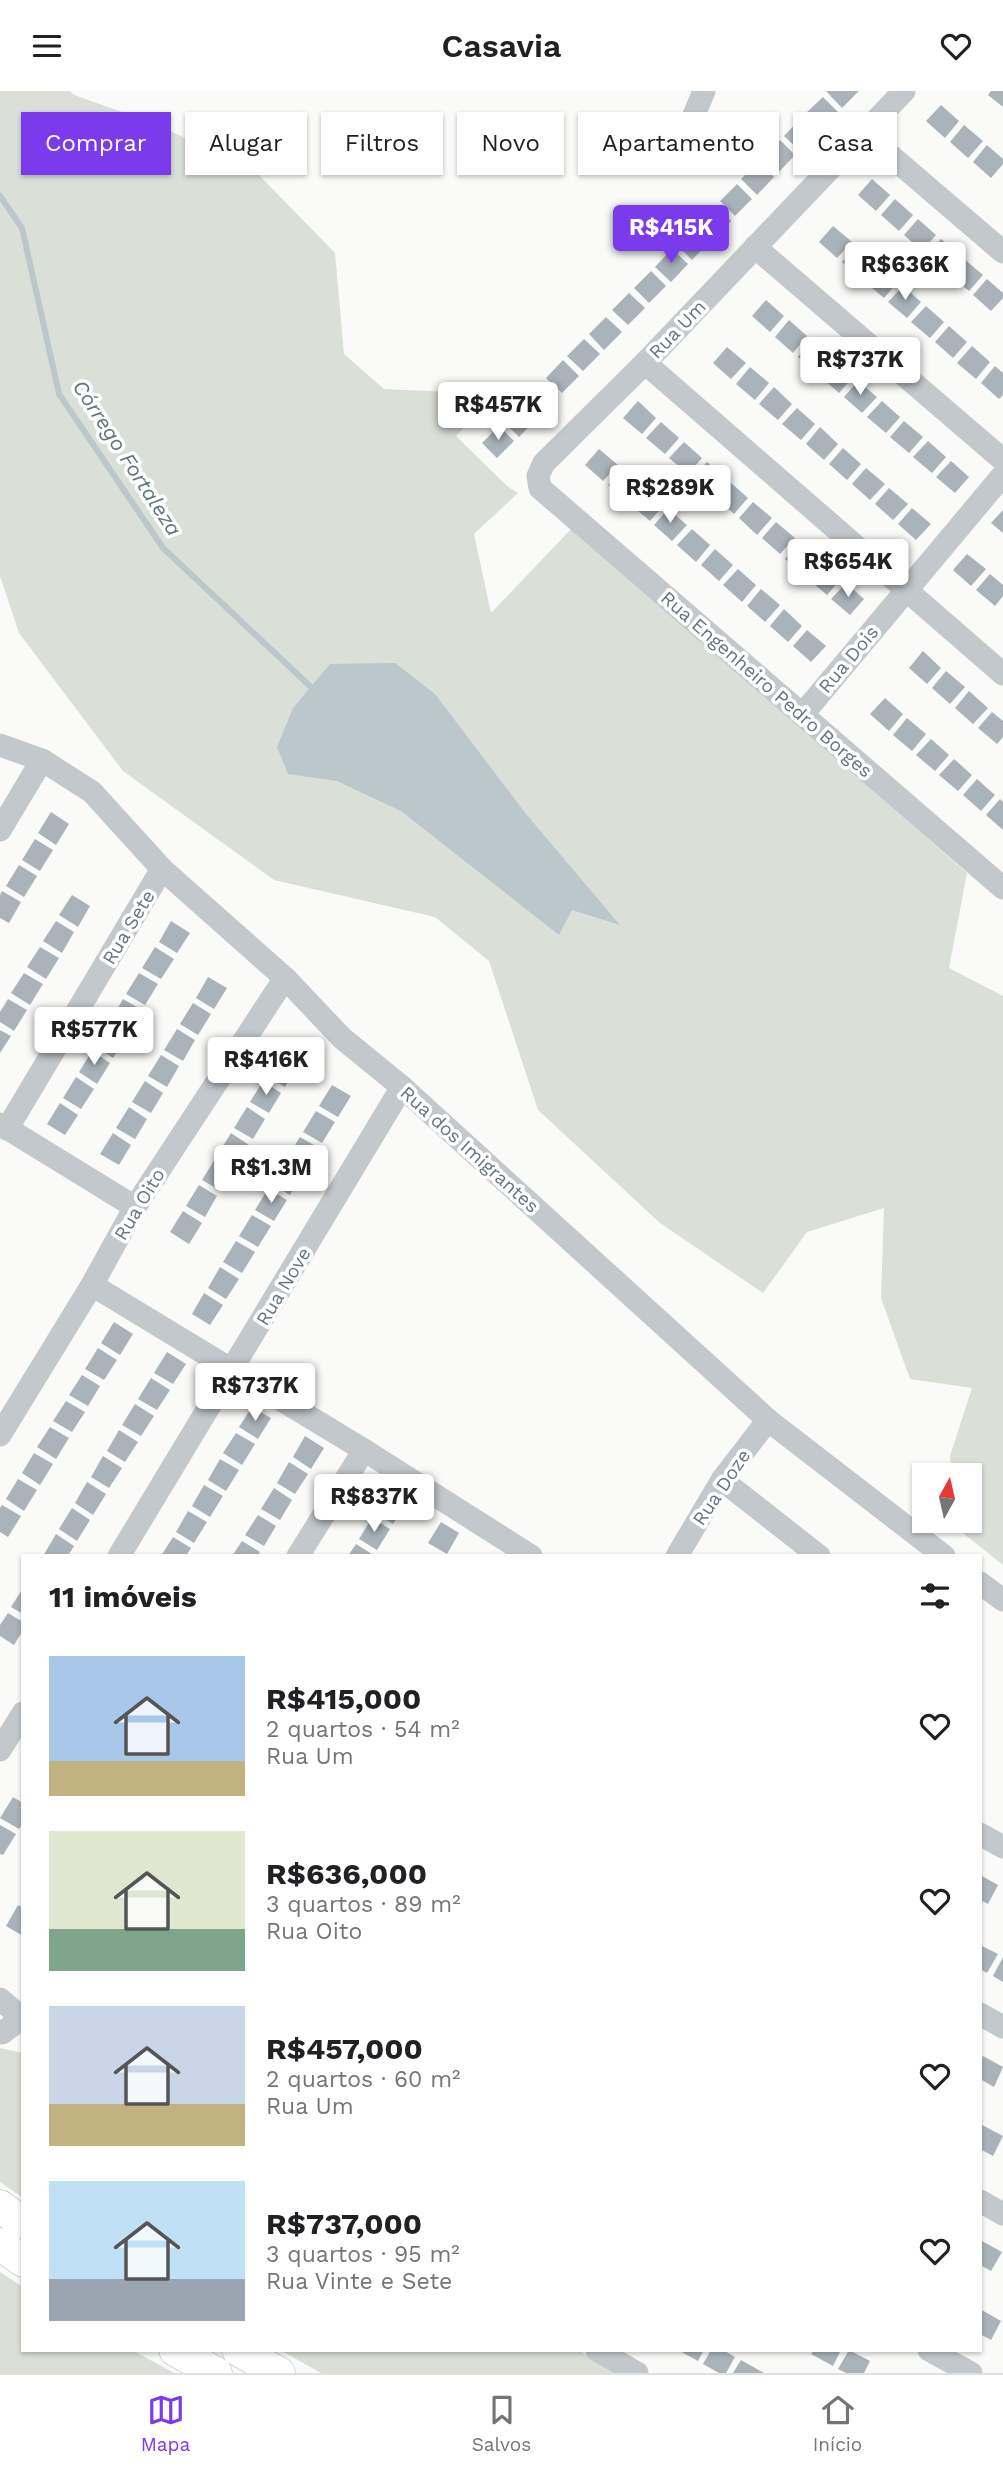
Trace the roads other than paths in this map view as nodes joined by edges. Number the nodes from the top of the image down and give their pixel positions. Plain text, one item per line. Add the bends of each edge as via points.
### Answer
1 (704, 91) edge
2 (904, 91) edge
3 (695, 112) edge
4 (884, 112) edge
5 (897, 161) edge
6 (824, 175) edge
7 (755, 247) junction
8 (1003, 252) edge
9 (645, 363) junction
10 (1003, 460) edge
11 (1003, 475) edge
12 (538, 476) joint
13 (906, 589) junction
14 (1003, 674) edge
15 (802, 715) junction
16 (0, 745) edge
17 (42, 760) junction
18 (0, 830) edge
19 (162, 869) junction
20 (1003, 888) edge
21 (285, 978) junction
22 (402, 1087) junction
23 (4, 1127) edge
24 (135, 1207) junction
25 (92, 1286) junction
26 (232, 1372) junction
27 (9, 1401) edge
28 (768, 1420) junction
29 (0, 1436) edge
30 (364, 1450) junction
31 (722, 1480) junction
32 (517, 1552) edge
33 (120, 1554) edge
34 (299, 1554) edge
35 (678, 1554) edge
36 (816, 1554) edge
37 (941, 1554) edge
38 (982, 1584) edge
39 (1003, 1600) edge
40 (21, 1716) edge
41 (0, 1750) edge
42 (982, 1835) edge
43 (1003, 1847) edge
44 (16, 2009) edge
45 (982, 2015) edge
46 (1003, 2027) edge
47 (0, 2033) edge
48 (982, 2202) edge
49 (0, 2206) edge
50 (1003, 2214) edge
51 (21, 2222) edge
52 (0, 2244) edge
53 (21, 2260) edge
54 (179, 2352) edge
55 (242, 2352) edge
56 (600, 2352) edge
57 (933, 2352) edge
58 (216, 2373) edge
59 (279, 2373) edge
60 (637, 2373) edge
61 (971, 2373) edge

1 - 3 street
2 - 4 street, Rua Um
5 - 8 street
6 - 7 street, Rua Um
7 - 9 street, Rua Um
7 - 10 street
9 - 12 street, Rua Um via 544,463
9 - 13 street
11 - 13 street, Rua Dois
12 - 15 street, Rua Engenheiro Pedro Borges via 540,488
13 - 14 street
13 - 15 street, Rua Dois
15 - 20 street, Rua Engenheiro Pedro Borges
16 - 17 street, Rua dos Imigrantes
17 - 18 street
17 - 19 street, Rua dos Imigrantes via 92,792
19 - 21 street, Rua dos Imigrantes
19 - 23 street, Rua Sete
21 - 22 street, Rua dos Imigrantes via 342,1038
21 - 24 street, Rua Oito
22 - 26 street, Rua Nove
22 - 28 street, Rua dos Imigrantes
23 - 24 street
24 - 25 street, Rua Oito
25 - 26 street
25 - 27 street, Rua Oito
26 - 30 street
26 - 33 street, Rua Nove
27 - 29 street, Rua Oito
28 - 31 street, Rua Doze
28 - 37 street, Rua dos Imigrantes
30 - 32 street
30 - 34 street
31 - 35 street, Rua Doze
31 - 36 street
38 - 39 street
40 - 41 street
42 - 43 street
44 - 47 street
45 - 46 street
48 - 50 street
49 - 51 main road
52 - 53 main road
54 - 58 main road
55 - 59 main road
56 - 60 street
57 - 61 street

